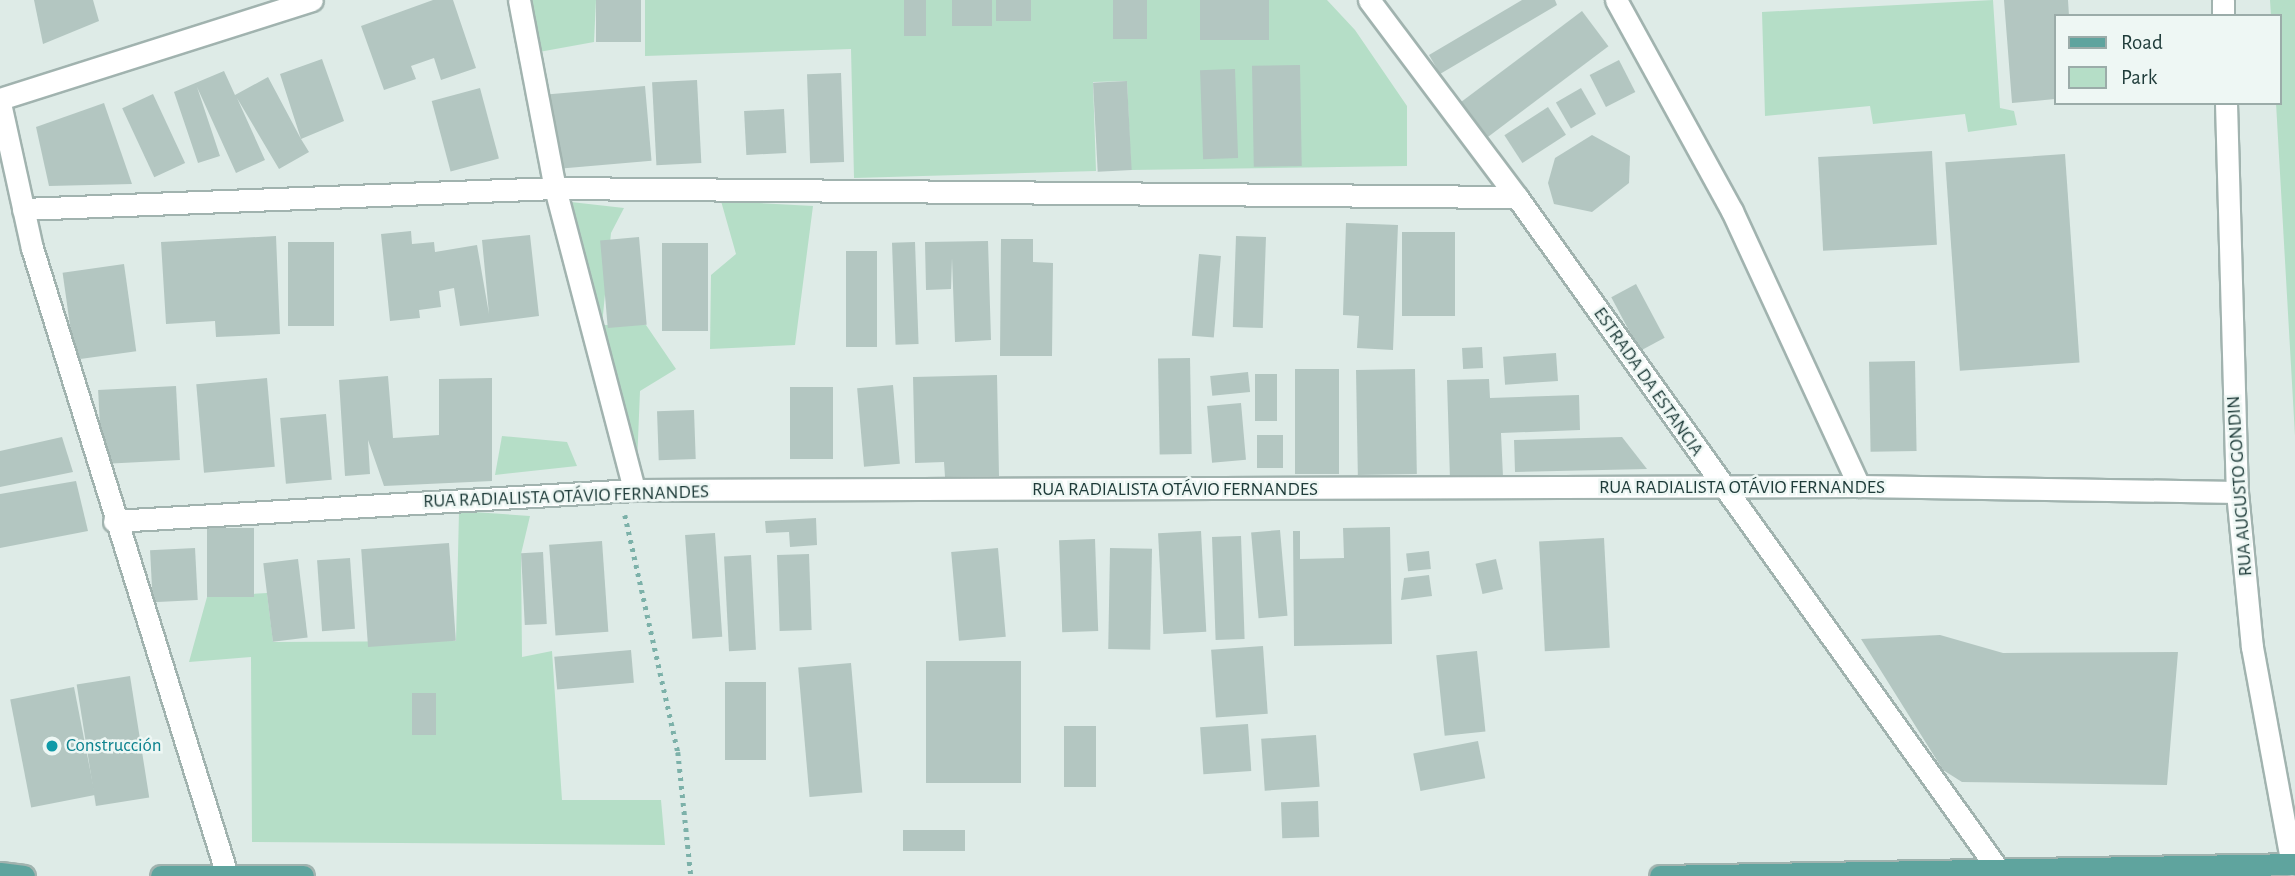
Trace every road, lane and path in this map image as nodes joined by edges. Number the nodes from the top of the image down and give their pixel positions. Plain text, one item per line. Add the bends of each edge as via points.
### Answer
1 (312, 0) edge
2 (519, 0) edge
3 (1369, 0) edge
4 (1616, 0) edge
5 (0, 101) edge
6 (2226, 105) edge
7 (555, 188) junction
8 (1517, 197) junction
9 (23, 209) junction
10 (1859, 486) junction
11 (1725, 489) junction
12 (627, 490) junction
13 (2237, 492) junction
14 (114, 521) junction
15 (2294, 868) edge
16 (0, 873) edge
17 (2002, 873) edge
18 (227, 875) edge
19 (24, 876) edge
20 (161, 876) edge
21 (303, 876) edge
22 (691, 876) edge
23 (1660, 876) edge
24 (1840, 876) edge

1 - 5 street
2 - 7 street
3 - 8 street, ESTRADA DA ESTANCIA
4 - 10 street via 1732,211
5 - 9 street
6 - 13 street, RUA AUGUSTO GONDIN
7 - 8 street
7 - 9 street
7 - 12 street
8 - 11 street, ESTRADA DA ESTANCIA
9 - 14 street
10 - 11 street, RUA RADIALISTA OTÁVIO FERNANDES
10 - 13 street, RUA RADIALISTA OTÁVIO FERNANDES
11 - 12 street, RUA RADIALISTA OTÁVIO FERNANDES
11 - 17 street, ESTRADA DA ESTANCIA
12 - 14 street, RUA RADIALISTA OTÁVIO FERNANDES
12 - 22 path via 678,752
13 - 15 street, RUA AUGUSTO GONDIN via 2252,647
14 - 18 street
15 - 17 main road
16 - 19 main road
17 - 24 main road
18 - 20 main road
18 - 21 main road
23 - 24 main road

